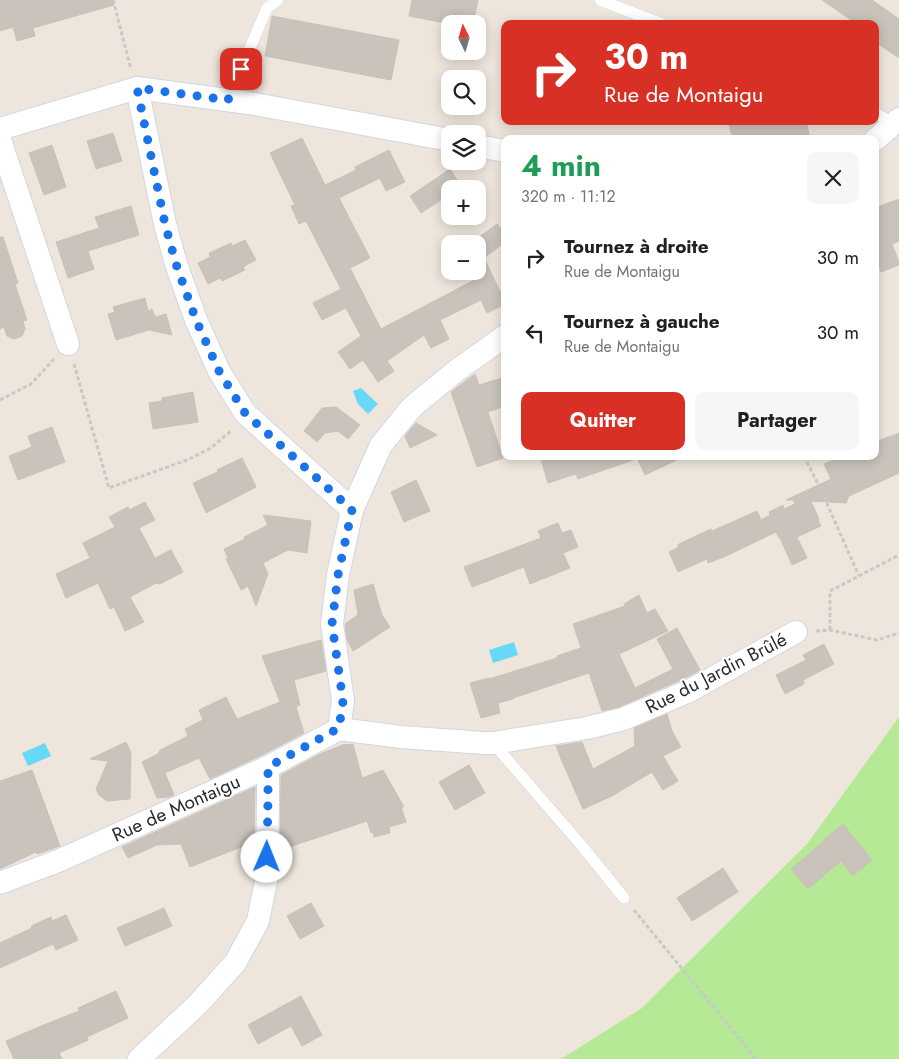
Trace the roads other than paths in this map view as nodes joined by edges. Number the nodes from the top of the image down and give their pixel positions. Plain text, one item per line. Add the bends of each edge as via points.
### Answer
1 (278, 0) edge
2 (600, 0) edge
3 (652, 20) edge
4 (137, 88) junction
5 (228, 100) junction
6 (889, 118) edge
7 (0, 129) edge
8 (878, 135) edge
9 (441, 138) edge
10 (0, 140) edge
11 (486, 147) edge
12 (501, 150) edge
13 (501, 339) edge
14 (68, 344) road end
15 (352, 510) junction
16 (796, 632) road end
17 (339, 728) junction
18 (493, 743) junction
19 (268, 767) junction
20 (0, 884) edge
21 (624, 898) road end
22 (139, 1059) edge

1 - 5 lane via 267,8
2 - 3 lane
4 - 5 street
4 - 7 street
4 - 15 street via 176,264 219,371 245,413
5 - 9 street
6 - 8 street
10 - 14 street
11 - 12 street
13 - 15 street via 456,370 412,407 381,445
15 - 17 street via 338,575 332,624 343,701
16 - 18 street, Rue du Jardin Brûlé via 689,692 624,719
17 - 18 street, Rue du Jardin Brûlé via 401,737
17 - 19 street, Rue de Montaigu
18 - 21 lane
19 - 20 street, Rue de Montaigu
19 - 22 street via 267,876 258,921 235,963 197,1005

